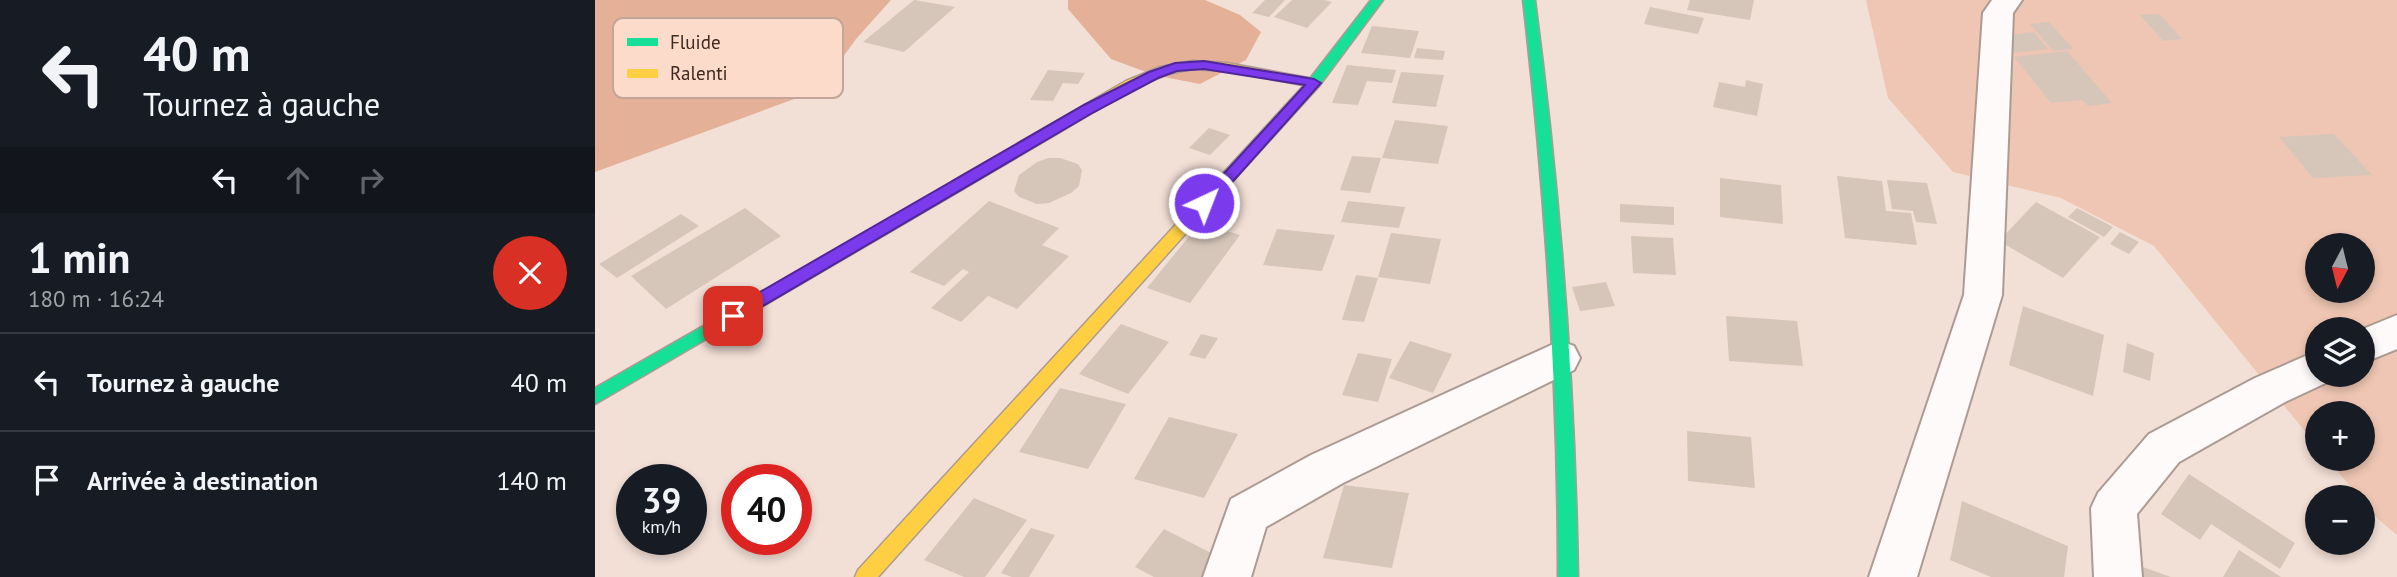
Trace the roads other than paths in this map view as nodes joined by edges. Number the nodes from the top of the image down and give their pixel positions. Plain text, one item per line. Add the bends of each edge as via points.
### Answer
1 (1377, 0) edge
2 (1529, 0) edge
3 (2007, 0) edge
4 (1314, 83) junction
5 (2397, 331) edge
6 (2375, 341) edge
7 (1560, 358) junction
8 (2305, 374) edge
9 (595, 397) edge
10 (865, 577) edge
11 (1227, 577) edge
12 (1568, 577) edge
13 (1893, 577) edge
14 (2117, 577) edge

1 - 4 main road
2 - 7 main road via 1538,59
3 - 13 street via 1998,13 1983,295
4 - 9 main road via 1204,65 1175,67 1154,75 1089,108
4 - 10 main road
5 - 6 street
7 - 11 street via 1327,469 1247,514
7 - 12 main road
8 - 14 street via 2164,447 2114,508

